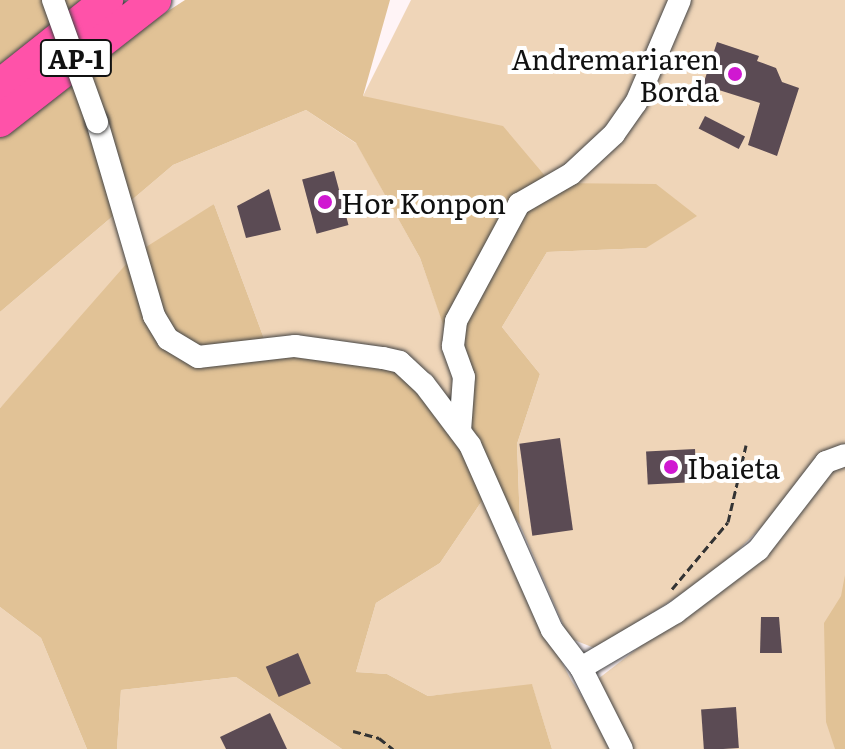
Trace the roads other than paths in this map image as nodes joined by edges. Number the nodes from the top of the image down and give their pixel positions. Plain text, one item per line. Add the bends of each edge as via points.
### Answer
1 (53, 0) edge
2 (107, 0) edge
3 (155, 0) edge
4 (680, 0) edge
5 (0, 85) edge
6 (0, 121) edge
7 (460, 431) junction
8 (845, 455) edge
9 (581, 668) junction
10 (622, 749) edge

1 - 7 street, bridge via 97,122 154,316 168,339 198,357 295,346 400,362
2 - 5 highway, AP-1
3 - 6 highway, AP-1
4 - 7 street via 636,103 614,134 571,174 519,204 456,321 453,346 464,388
7 - 9 street via 492,486 552,630
8 - 9 street via 826,462 758,550 660,622
9 - 10 street

